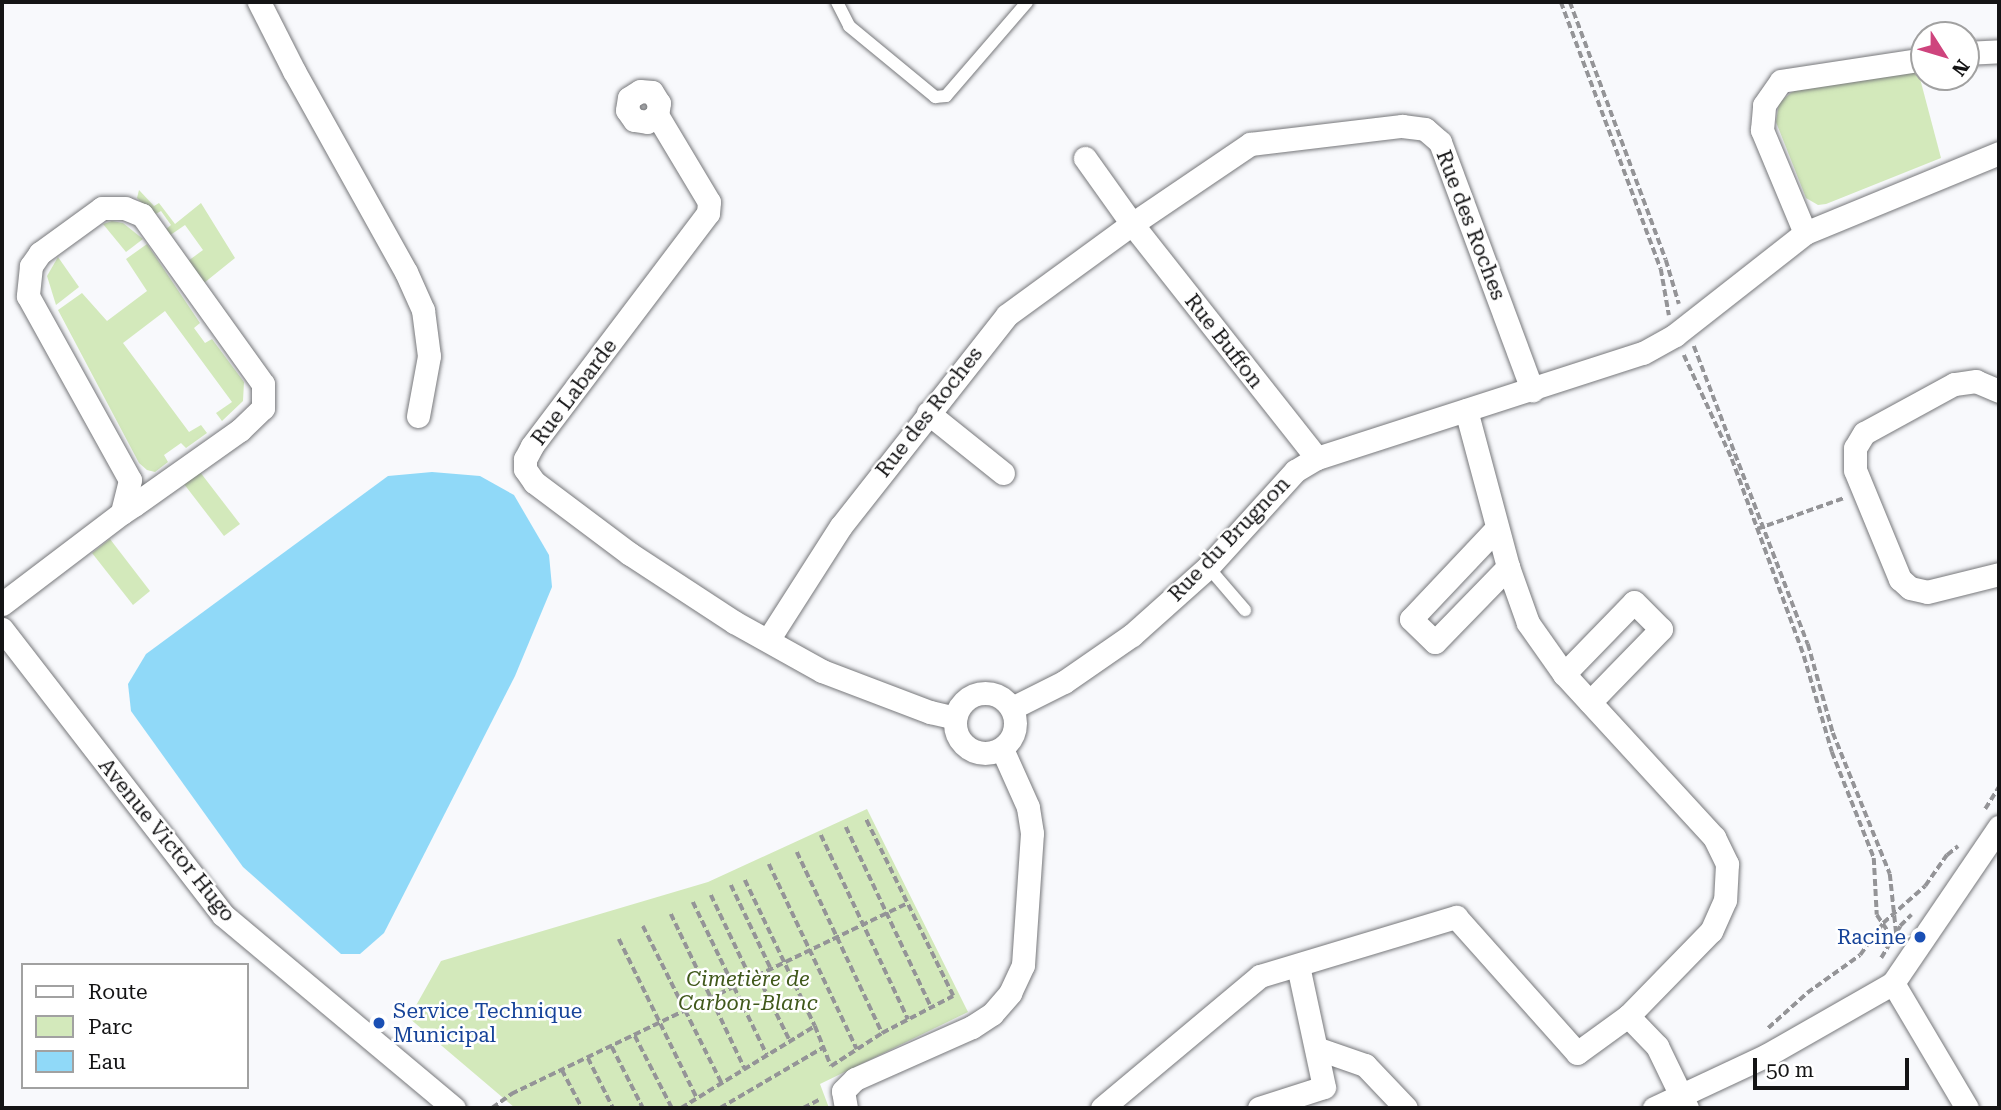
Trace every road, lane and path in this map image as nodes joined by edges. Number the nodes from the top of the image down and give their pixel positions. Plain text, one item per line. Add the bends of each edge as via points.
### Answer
1 (259, 2) edge
2 (838, 2) edge
3 (1027, 2) edge
4 (1561, 2) edge
5 (1570, 2) edge
6 (1999, 51) edge
7 (1980, 52) edge
8 (1910, 61) edge
9 (652, 119) dead end
10 (1999, 153) edge
11 (1085, 158) dead end
12 (1132, 224) junction
13 (1805, 233) junction
14 (1682, 328) junction
15 (1532, 390) junction
16 (1999, 391) edge
17 (1466, 410) junction
18 (928, 414) junction
19 (418, 416) dead end
20 (1317, 458) junction
21 (1003, 473) dead end
22 (130, 480) junction
23 (157, 488) junction
24 (1862, 491) junction
25 (122, 513) junction
26 (1497, 527) junction
27 (1764, 527) junction
28 (1757, 529) junction
29 (1208, 567) junction
30 (1508, 567) junction
31 (1999, 574) edge
32 (2, 604) edge
33 (1245, 610) dead end
34 (2, 629) edge
35 (768, 640) junction
36 (1564, 674) junction
37 (1590, 702) junction
38 (1012, 708) junction
39 (955, 718) junction
40 (1002, 748) junction
41 (865, 818) dead end
42 (846, 827) dead end
43 (1999, 827) edge
44 (821, 835) dead end
45 (1963, 842) dead end
46 (797, 852) dead end
47 (769, 864) dead end
48 (745, 880) dead end
49 (731, 885) dead end
50 (711, 895) dead end
51 (694, 902) dead end
52 (906, 904) junction
53 (888, 913) junction
54 (1892, 913) junction
55 (671, 914) dead end
56 (1883, 923) junction
57 (863, 924) junction
58 (643, 926) dead end
59 (835, 937) junction
60 (619, 939) dead end
61 (1899, 949) dead end
62 (810, 950) junction
63 (785, 962) junction
64 (1298, 966) junction
65 (1876, 967) dead end
66 (771, 969) junction
67 (758, 976) junction
68 (751, 979) junction
69 (1893, 982) junction
70 (736, 987) junction
71 (710, 999) junction
72 (931, 1007) junction
73 (685, 1012) junction
74 (1628, 1016) junction
75 (908, 1019) junction
76 (661, 1024) junction
77 (815, 1026) junction
78 (1766, 1030) dead end
79 (882, 1033) junction
80 (635, 1036) junction
81 (790, 1041) junction
82 (612, 1046) junction
83 (824, 1047) junction
84 (1316, 1048) junction
85 (857, 1049) junction
86 (767, 1055) junction
87 (588, 1058) junction
88 (745, 1069) junction
89 (562, 1070) junction
90 (722, 1084) junction
91 (697, 1098) junction
92 (819, 1100) dead end
93 (1684, 1102) edge
94 (454, 1108) edge
95 (492, 1108) edge
96 (582, 1108) edge
97 (613, 1108) edge
98 (643, 1108) edge
99 (672, 1108) edge
100 (681, 1108) edge
101 (720, 1108) edge
102 (803, 1108) edge
103 (846, 1108) edge
104 (1102, 1108) edge
105 (1259, 1108) edge
106 (1406, 1108) edge
107 (1654, 1108) edge
108 (1967, 1108) edge

1 - 19 street via 423,310 429,356
2 - 3 lane via 849,26 935,97 946,96
4 - 14 path via 1661,269 1665,306
5 - 14 path via 1666,260
6 - 7 street
8 - 13 street via 1781,81 1764,105 1762,130
9 - 35 street, Rue Labarde via 699,207 708,214 532,446 525,469 534,482 630,554
10 - 13 street, Rue du Brugnon
11 - 12 street
12 - 15 street, Rue des Roches via 1250,145 1402,126 1425,129 1440,142
12 - 18 street, Rue des Roches via 1007,314
12 - 20 street, Rue Buffon
13 - 14 street, Rue du Brugnon
14 - 15 street, Rue du Brugnon via 1643,353
14 - 27 path
14 - 28 path
15 - 17 street, Rue du Brugnon
16 - 24 street via 1976,381 1954,384 1864,433 1855,448 1855,470
17 - 20 street, Rue du Brugnon
17 - 26 street
18 - 21 street
18 - 35 street, Rue des Roches via 841,526
20 - 29 street, Rue du Brugnon via 1295,471
22 - 23 street
22 - 23 street via 28,296 31,266 40,253 102,208 125,208 142,215 263,384 263,408 240,430
22 - 25 street
23 - 25 street
24 - 27 path
24 - 31 street via 1900,579 1910,588 1927,592
25 - 32 street
26 - 30 street
26 - 30 street via 1411,619 1435,642
27 - 28 path
27 - 54 path via 1808,644 1833,733 1890,874
28 - 56 path via 1804,656 1832,752 1874,858 1877,915
29 - 33 lane
29 - 38 street, Rue du Brugnon via 1132,635 1064,682
30 - 36 street via 1528,623
34 - 94 street, Avenue Victor Hugo via 223,915
35 - 39 street via 822,671
36 - 37 street
36 - 37 street via 1634,602 1661,629
37 - 74 street via 1714,837 1727,864 1725,900 1710,931
38 - 39 street via 999,695 980,692 963,701
38 - 40 street via 1016,726
39 - 40 street via 959,738 973,751
40 - 103 street via 1028,807 1032,834 1023,965 1010,993 992,1014 855,1079 843,1091
41 - 52 path
42 - 53 path
43 - 69 street
44 - 57 path
45 - 54 path via 1947,855 1925,886
46 - 59 path
47 - 62 path
48 - 63 path
49 - 66 path
50 - 68 path
51 - 70 path
52 - 53 path
52 - 72 path via 953,996
53 - 57 path
53 - 72 path
54 - 56 path
54 - 61 path
55 - 71 path
56 - 65 path via 1893,939
56 - 78 path via 1860,955
57 - 59 path
57 - 75 path
58 - 73 path
59 - 62 path
59 - 79 path
60 - 76 path
62 - 63 path
62 - 85 path
63 - 66 path
63 - 77 path
64 - 74 street via 1456,917 1577,1053
64 - 84 street
64 - 104 street via 1260,976
66 - 67 path
67 - 68 path
67 - 81 path
68 - 70 path
69 - 93 street
69 - 108 street
70 - 71 path
70 - 86 path
71 - 73 path
71 - 88 path
72 - 75 path
73 - 76 path
73 - 90 path
74 - 93 street via 1657,1046
75 - 79 path
76 - 80 path
76 - 91 path
77 - 81 path
77 - 83 path
79 - 85 path
80 - 82 path
80 - 99 path
81 - 86 path
82 - 87 path
82 - 98 path
83 - 85 path via 831,1066
83 - 101 path
84 - 105 street via 1324,1087
84 - 106 street via 1365,1065
86 - 88 path
87 - 89 path
87 - 97 path
88 - 90 path
89 - 95 path
89 - 96 path
90 - 91 path
91 - 100 path
92 - 102 path
93 - 107 street

